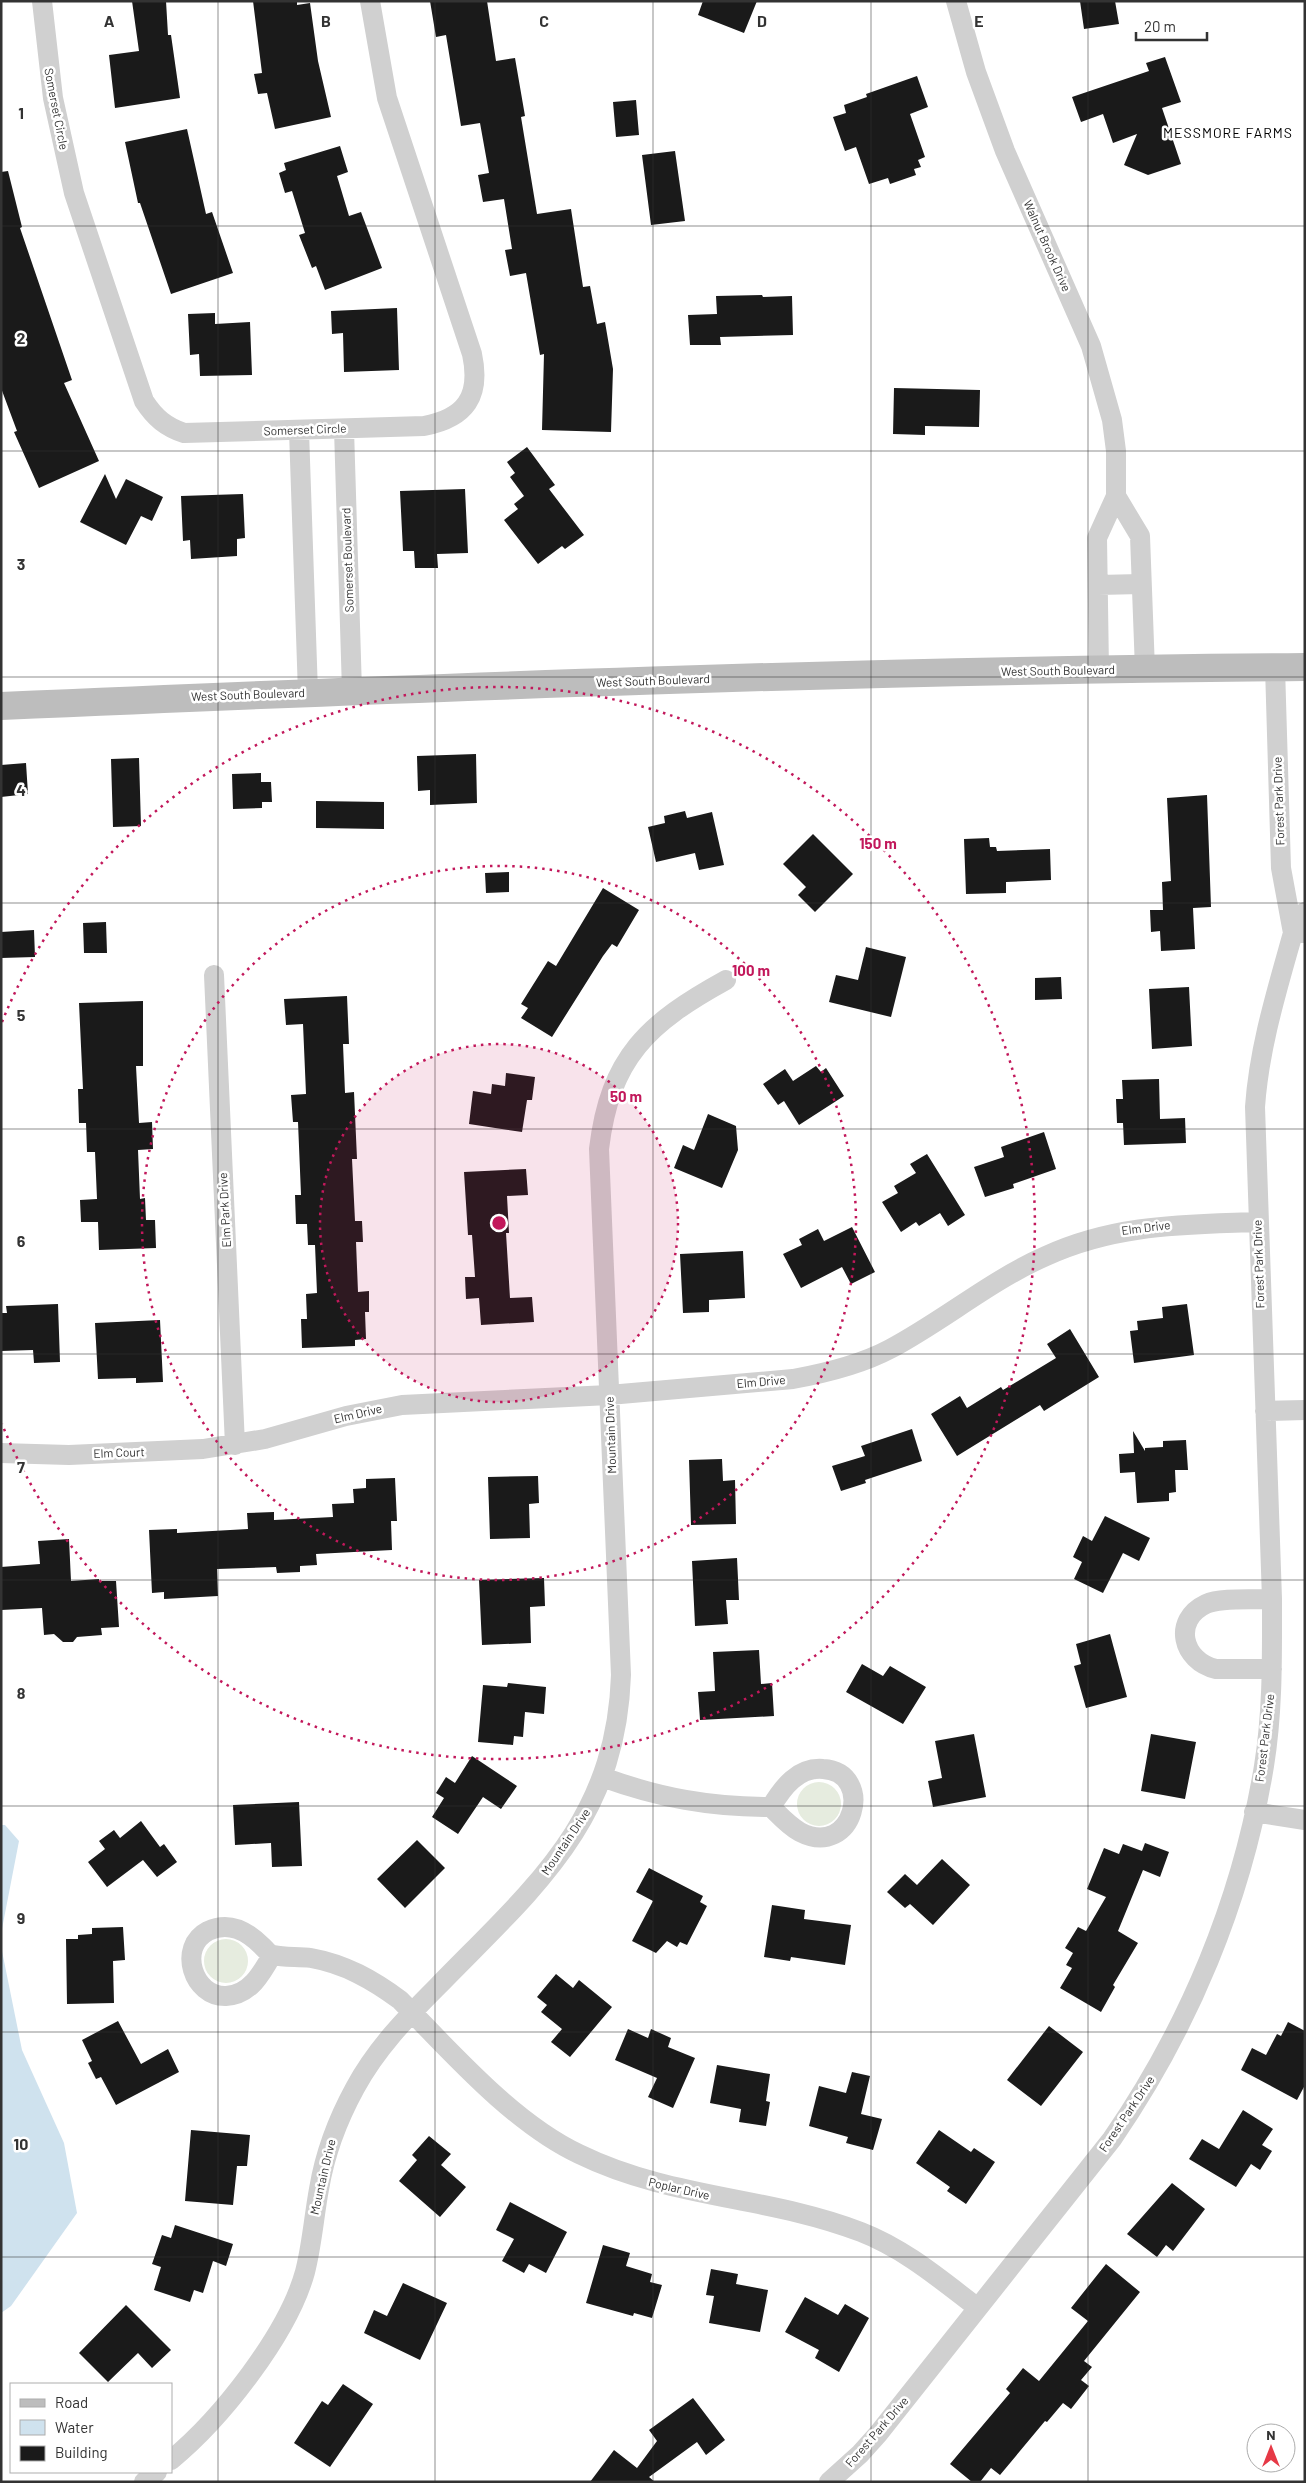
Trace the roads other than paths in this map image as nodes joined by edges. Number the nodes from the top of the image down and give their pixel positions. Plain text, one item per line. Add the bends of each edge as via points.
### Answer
1 (42, 1) edge
2 (370, 1) edge
3 (956, 1) edge
4 (344, 429) junction
5 (299, 431) junction
6 (1116, 496) junction
7 (1141, 584) junction
8 (1098, 585) junction
9 (1275, 667) junction
10 (1305, 667) edge
11 (1099, 670) junction
12 (1144, 670) junction
13 (352, 692) junction
14 (308, 693) junction
15 (1, 706) edge
16 (1305, 912) edge
17 (1299, 933) edge
18 (214, 975) dead end
19 (726, 980) dead end
20 (1257, 1222) junction
21 (609, 1395) junction
22 (1305, 1410) edge
23 (1265, 1412) junction
24 (236, 1445) junction
25 (1, 1453) edge
26 (1272, 1599) junction
27 (1272, 1669) junction
28 (602, 1777) junction
29 (771, 1807) dead end
30 (1254, 1812) junction
31 (1305, 1820) edge
32 (272, 1955) dead end
33 (412, 2012) junction
34 (978, 2308) junction
35 (172, 2459) edge
36 (156, 2473) edge
37 (144, 2482) edge
38 (829, 2482) edge

1 - 5 street, Somerset Circle via 52,98 74,193 144,401 158,420 184,433
2 - 4 street, Somerset Circle via 387,98 472,354 475,383 464,407 442,423
3 - 6 street, Walnut Brook Drive via 976,72 1005,151 1091,346 1104,385 1116,451
4 - 5 street, Somerset Circle
4 - 13 street, Somerset Boulevard
5 - 14 street
6 - 7 street via 1140,536
6 - 8 street, Walnut Brook Drive via 1097,538
7 - 8 street
7 - 12 street
8 - 11 street, Walnut Brook Drive
9 - 10 main road, West South Boulevard
9 - 12 main road, West South Boulevard
9 - 17 street, Forest Park Drive via 1281,868
11 - 12 main road, West South Boulevard
11 - 13 main road, West South Boulevard
13 - 14 main road, West South Boulevard
14 - 15 main road, West South Boulevard
16 - 17 street, Forest Park Drive
17 - 20 street, Forest Park Drive via 1275,998 1257,1076 1254,1136
18 - 24 street, Elm Park Drive
19 - 21 street, Mountain Drive via 684,1003 652,1029 619,1071 603,1117 599,1149
20 - 21 street, Elm Drive via 1144,1227 1082,1241 1027,1265 889,1350 841,1369 793,1379
20 - 23 street, Forest Park Drive
21 - 24 street, Elm Drive via 402,1405
21 - 28 street, Mountain Drive via 621,1675 619,1711
22 - 23 street
23 - 26 street, Forest Park Drive
24 - 25 street, Elm Court via 69,1455
26 - 27 street, Forest Park Drive
26 - 27 street via 1206,1604 1194,1613 1185,1634 1191,1654 1208,1668
27 - 30 street, Forest Park Drive via 1265,1757
28 - 29 street via 672,1799 734,1807
28 - 33 street, Mountain Drive via 579,1827 537,1883
30 - 31 street
30 - 34 street, Forest Park Drive via 1243,1862 1213,1950 1152,2079 1112,2139
32 - 33 street, Poplar Drive via 313,1958 354,1971 382,1986
33 - 34 street, Poplar Drive via 520,2116 577,2154 642,2180 805,2214 863,2233 923,2266
33 - 35 street, Mountain Drive via 367,2067 333,2135 319,2186 305,2272 288,2314 268,2349 223,2407
34 - 38 street, Forest Park Drive via 878,2434
36 - 37 street

